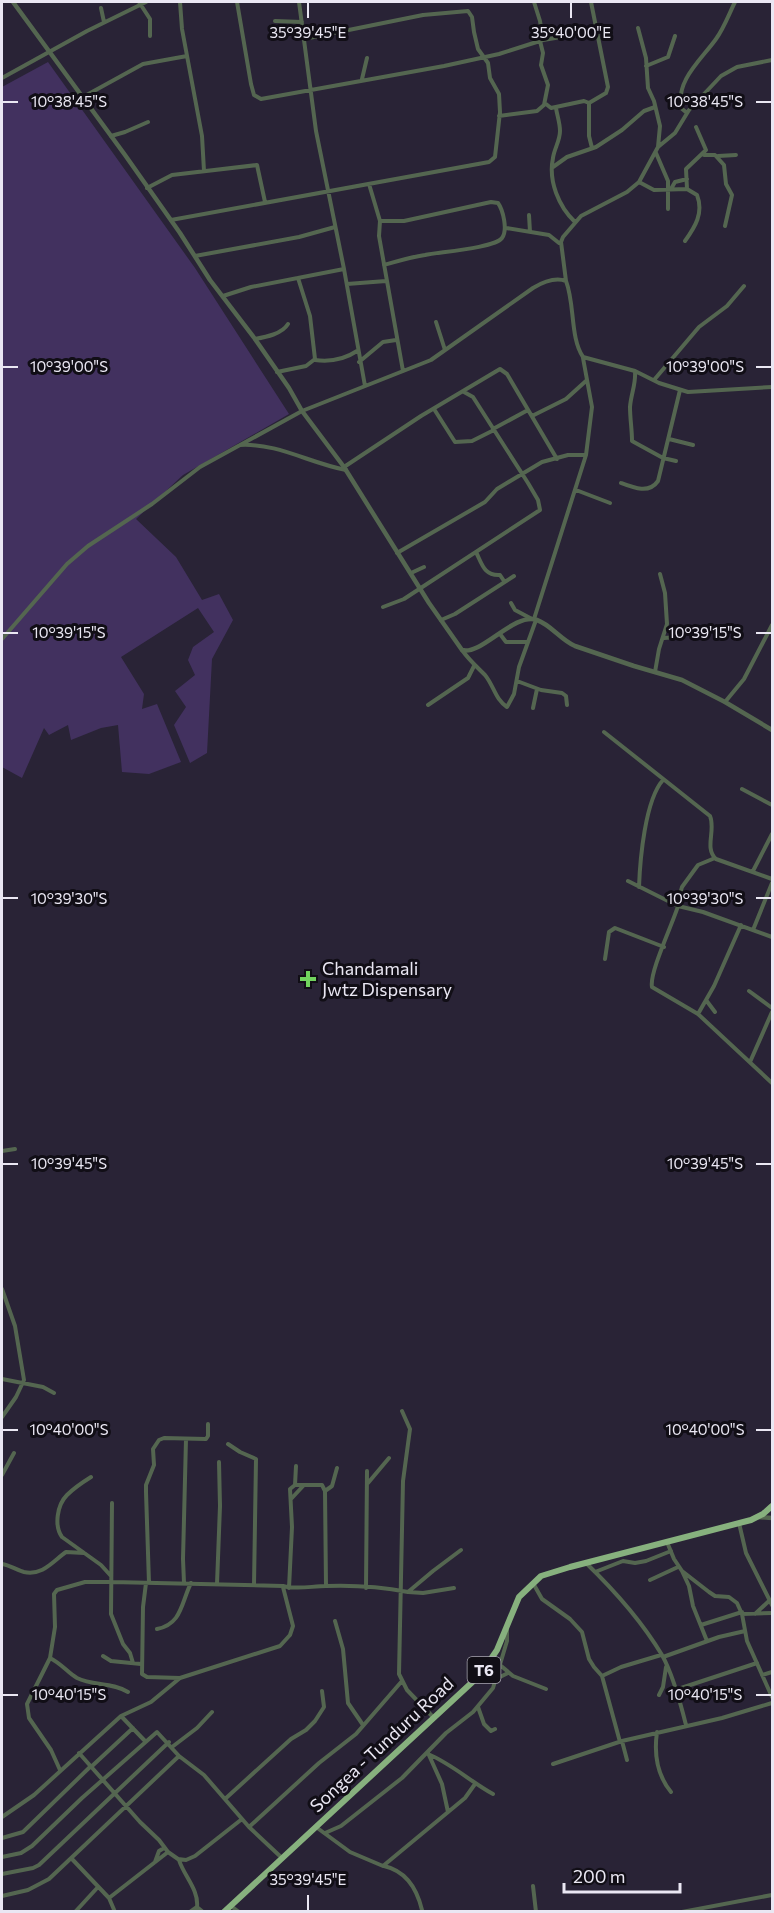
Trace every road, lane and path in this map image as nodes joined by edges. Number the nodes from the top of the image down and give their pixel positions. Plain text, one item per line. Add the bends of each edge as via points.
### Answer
1 (13, 2) edge
2 (146, 2) edge
3 (180, 2) edge
4 (237, 2) edge
5 (299, 2) edge
6 (534, 2) edge
7 (591, 2) edge
8 (735, 2) edge
9 (139, 3) edge
10 (101, 8) dead end
11 (275, 21) dead end
12 (104, 22) junction
13 (302, 22) junction
14 (638, 28) dead end
15 (597, 31) junction
16 (150, 36) dead end
17 (675, 36) dead end
18 (304, 39) junction
19 (541, 40) junction
20 (49, 52) junction
21 (187, 56) junction
22 (484, 57) junction
23 (367, 58) dead end
24 (772, 60) edge
25 (646, 66) junction
26 (2, 78) edge
27 (362, 80) junction
28 (310, 88) junction
29 (83, 97) junction
30 (545, 103) junction
31 (589, 104) junction
32 (655, 107) junction
33 (556, 108) junction
34 (687, 113) junction
35 (499, 116) junction
36 (148, 122) dead end
37 (696, 127) dead end
38 (111, 136) junction
39 (658, 147) junction
40 (592, 148) junction
41 (656, 153) junction
42 (702, 155) junction
43 (736, 155) dead end
44 (717, 156) junction
45 (553, 168) junction
46 (204, 171) junction
47 (687, 179) junction
48 (639, 182) junction
49 (369, 184) junction
50 (147, 188) junction
51 (687, 189) junction
52 (328, 190) junction
53 (670, 190) junction
54 (265, 202) junction
55 (668, 208) dead end
56 (529, 215) dead end
57 (171, 220) junction
58 (380, 221) junction
59 (575, 222) junction
60 (725, 226) dead end
61 (335, 227) junction
62 (506, 228) junction
63 (530, 232) junction
64 (685, 242) dead end
65 (559, 243) dead end
66 (194, 256) junction
67 (384, 268) junction
68 (344, 269) junction
69 (298, 278) junction
70 (377, 281) junction
71 (386, 281) junction
72 (566, 281) junction
73 (347, 284) junction
74 (744, 286) dead end
75 (223, 296) junction
76 (436, 322) dead end
77 (288, 324) dead end
78 (255, 339) junction
79 (397, 340) junction
80 (445, 350) junction
81 (357, 351) junction
82 (583, 357) junction
83 (315, 360) junction
84 (359, 362) junction
85 (403, 371) junction
86 (635, 371) junction
87 (277, 372) junction
88 (587, 380) junction
89 (654, 380) junction
90 (364, 386) junction
91 (772, 387) edge
92 (680, 390) junction
93 (464, 392) junction
94 (434, 409) junction
95 (528, 410) junction
96 (302, 411) junction
97 (532, 416) junction
98 (493, 430) junction
99 (669, 439) junction
100 (693, 445) dead end
101 (236, 446) junction
102 (586, 455) junction
103 (663, 458) junction
104 (557, 459) junction
105 (676, 461) dead end
106 (345, 469) junction
107 (522, 474) junction
108 (621, 483) dead end
109 (576, 490) junction
110 (610, 502) dead end
111 (476, 552) junction
112 (397, 553) junction
113 (424, 567) dead end
114 (411, 573) junction
115 (660, 574) dead end
116 (514, 576) dead end
117 (504, 581) junction
118 (420, 588) junction
119 (511, 603) dead end
120 (383, 607) dead end
121 (534, 619) junction
122 (440, 621) junction
123 (772, 625) edge
124 (682, 633) dead end
125 (500, 634) junction
126 (664, 638) junction
127 (2, 639) edge
128 (528, 642) junction
129 (462, 650) junction
130 (474, 666) junction
131 (656, 672) junction
132 (517, 681) junction
133 (537, 689) junction
134 (725, 702) junction
135 (428, 705) dead end
136 (567, 705) dead end
137 (533, 708) dead end
138 (772, 730) edge
139 (604, 732) dead end
140 (663, 780) junction
141 (742, 789) dead end
142 (772, 805) edge
143 (772, 834) edge
144 (715, 858) junction
145 (753, 871) junction
146 (628, 881) dead end
147 (772, 881) edge
148 (639, 887) junction
149 (678, 905) junction
150 (741, 925) junction
151 (753, 930) junction
152 (772, 937) edge
153 (664, 946) junction
154 (605, 959) dead end
155 (749, 991) dead end
156 (706, 1000) junction
157 (772, 1010) edge
158 (715, 1012) dead end
159 (698, 1014) junction
160 (750, 1062) junction
161 (772, 1083) edge
162 (15, 1149) dead end
163 (2, 1151) edge
164 (2, 1289) edge
165 (2, 1379) edge
166 (23, 1384) junction
167 (54, 1392) dead end
168 (4, 1410) edge
169 (402, 1411) dead end
170 (2, 1417) edge
171 (208, 1424) dead end
172 (186, 1439) junction
173 (228, 1444) dead end
174 (14, 1453) dead end
175 (389, 1458) dead end
176 (219, 1462) dead end
177 (296, 1466) dead end
178 (337, 1468) dead end
179 (367, 1471) dead end
180 (2, 1475) edge
181 (91, 1476) dead end
182 (367, 1483) junction
183 (307, 1484) junction
184 (295, 1485) junction
185 (325, 1491) junction
186 (290, 1501) junction
187 (112, 1503) dead end
188 (772, 1506) edge
189 (758, 1517) junction
190 (772, 1518) edge
191 (739, 1522) junction
192 (667, 1542) junction
193 (461, 1550) dead end
194 (670, 1551) junction
195 (84, 1553) junction
196 (586, 1562) junction
197 (2, 1564) edge
198 (680, 1569) junction
199 (595, 1572) junction
200 (112, 1576) junction
201 (650, 1580) dead end
202 (112, 1582) junction
203 (147, 1583) junction
204 (533, 1583) junction
205 (184, 1584) junction
206 (191, 1584) junction
207 (217, 1584) junction
208 (254, 1585) junction
209 (283, 1586) junction
210 (327, 1586) junction
211 (289, 1588) junction
212 (366, 1588) junction
213 (454, 1588) dead end
214 (401, 1591) junction
215 (408, 1592) junction
216 (770, 1600) junction
217 (772, 1605) edge
218 (742, 1613) junction
219 (772, 1613) edge
220 (755, 1614) junction
221 (335, 1621) dead end
222 (701, 1625) junction
223 (507, 1627) junction
224 (157, 1629) dead end
225 (745, 1631) junction
226 (707, 1641) junction
227 (103, 1656) dead end
228 (662, 1656) junction
229 (50, 1658) junction
230 (133, 1663) junction
231 (141, 1664) junction
232 (500, 1664) junction
233 (757, 1664) junction
234 (666, 1666) junction
235 (772, 1672) edge
236 (508, 1673) junction
237 (762, 1675) junction
238 (602, 1676) junction
239 (180, 1678) junction
240 (496, 1679) junction
241 (402, 1681) junction
242 (546, 1689) dead end
243 (675, 1690) junction
244 (322, 1691) dead end
245 (128, 1692) dead end
246 (659, 1695) dead end
247 (772, 1697) edge
248 (772, 1703) edge
249 (478, 1706) junction
250 (212, 1712) dead end
251 (121, 1716) junction
252 (433, 1717) junction
253 (363, 1725) junction
254 (686, 1725) junction
255 (133, 1728) junction
256 (495, 1729) dead end
257 (657, 1732) junction
258 (145, 1741) junction
259 (621, 1741) junction
260 (169, 1743) junction
261 (172, 1747) junction
262 (79, 1753) junction
263 (428, 1753) junction
264 (179, 1756) junction
265 (627, 1760) dead end
266 (553, 1764) dead end
267 (91, 1767) junction
268 (60, 1770) junction
269 (103, 1780) junction
270 (475, 1784) junction
271 (671, 1792) dead end
272 (115, 1793) junction
273 (493, 1794) dead end
274 (225, 1799) junction
275 (125, 1805) junction
276 (448, 1812) junction
277 (2, 1817) edge
278 (242, 1820) junction
279 (249, 1827) junction
280 (316, 1827) junction
281 (325, 1833) junction
282 (2, 1838) edge
283 (164, 1848) junction
284 (168, 1852) junction
285 (2, 1857) edge
286 (283, 1858) junction
287 (72, 1859) junction
288 (178, 1859) junction
289 (155, 1862) junction
290 (383, 1866) junction
291 (2, 1874) edge
292 (533, 1886) dead end
293 (98, 1887) junction
294 (772, 1894) edge
295 (2, 1896) edge
296 (109, 1898) junction
297 (231, 1906) junction
298 (197, 1907) junction
299 (422, 1910) edge
300 (75, 1911) edge
301 (115, 1911) edge
302 (190, 1911) edge
303 (203, 1911) edge
304 (224, 1911) edge
305 (239, 1911) edge
306 (536, 1911) edge
307 (685, 1911) edge

1 - 20 street
2 - 9 street
3 - 21 street
4 - 28 street via 254,95 261,99
5 - 13 street
6 - 19 street
7 - 15 street
8 - 34 street via 717,38 689,72 680,99 681,108
9 - 12 street
9 - 16 street via 150,18
10 - 12 street
11 - 13 street
12 - 20 street
13 - 18 street
14 - 25 street
15 - 19 street
15 - 31 street via 608,89
17 - 25 street via 668,57
18 - 22 street via 464,10 472,17 476,42
18 - 28 street
19 - 22 street
19 - 30 street via 541,65 548,85
20 - 26 street
20 - 29 street
21 - 29 street via 143,64
21 - 46 street via 202,136
22 - 27 street
22 - 35 street via 499,94
23 - 27 street
24 - 34 street via 725,73
25 - 32 street
27 - 28 street
28 - 52 street
29 - 38 street
30 - 33 street
30 - 35 street via 537,111
31 - 33 street via 584,101
31 - 40 street
32 - 39 street via 660,126
32 - 40 street
33 - 45 street via 560,132
34 - 39 street via 675,133
35 - 49 street via 495,157 489,162
36 - 38 street
37 - 42 street via 706,150
38 - 50 street
39 - 41 street
40 - 45 street via 567,157
41 - 48 street
41 - 53 street
42 - 44 street
42 - 47 street via 688,166
43 - 44 street
44 - 60 street via 724,165 732,195
45 - 59 street via 557,196 565,213
46 - 50 street via 172,175
46 - 54 street via 257,165
47 - 51 street
47 - 53 street via 675,182
48 - 53 street via 654,190
48 - 59 street
49 - 52 street
49 - 58 street
50 - 57 street
51 - 53 street
51 - 64 street via 697,195 700,210
52 - 54 street
52 - 61 street
53 - 55 street
54 - 57 street
56 - 63 street
57 - 66 street
58 - 62 street via 404,221 492,202 501,207
58 - 67 street
59 - 72 street via 561,242
61 - 66 street
61 - 68 street
62 - 63 street
62 - 67 street via 502,238 495,242 426,254
63 - 65 street via 549,235
66 - 75 street
67 - 70 street
67 - 71 street
68 - 69 street
68 - 73 street
69 - 75 street
69 - 83 street via 310,316
70 - 71 street
70 - 73 street
71 - 79 street
72 - 80 street via 557,279 533,288
72 - 82 street via 575,336
73 - 81 street
74 - 89 street via 727,306 699,327
75 - 78 street
76 - 80 street
77 - 78 street via 278,333
78 - 87 street
79 - 84 street via 383,342
79 - 85 street
80 - 85 street
81 - 83 street via 344,358
81 - 84 street
82 - 86 street
82 - 88 street
83 - 87 street via 306,366
84 - 90 street
85 - 90 street
86 - 89 street
86 - 103 street via 632,441
87 - 96 street
88 - 97 street via 566,399
88 - 102 street via 592,407
89 - 92 street
90 - 96 street
91 - 92 street
92 - 99 street
93 - 94 street
93 - 95 street via 502,370
93 - 98 street via 472,397
94 - 98 street via 454,441 472,441
94 - 106 street
95 - 97 street
95 - 98 street
96 - 101 street
96 - 106 street
97 - 104 street
98 - 107 street
99 - 100 street
99 - 103 street
101 - 106 street via 265,446
101 - 127 street via 88,546 67,564
102 - 104 street
102 - 109 street
103 - 105 street
103 - 108 street via 660,477 653,487 640,489
104 - 107 street via 542,462
106 - 112 street
107 - 111 street via 538,500 538,512
107 - 112 street via 497,489 485,502
109 - 110 street
109 - 121 street
111 - 117 street via 486,572 500,575
111 - 118 street
112 - 114 street
113 - 114 street
114 - 118 street
115 - 126 street via 666,604
116 - 117 street
117 - 122 street
118 - 120 street
118 - 122 street
119 - 121 street via 515,610
121 - 125 street via 521,620
121 - 128 street
121 - 131 street via 575,646
122 - 129 street
123 - 134 street via 744,679
124 - 126 street
125 - 128 street via 506,642
125 - 129 street via 468,651
126 - 131 street
128 - 132 street
129 - 130 street
130 - 132 street via 486,676 507,707
130 - 135 street via 468,678
131 - 134 street via 690,683
132 - 133 street
133 - 136 street via 562,693
133 - 137 street
134 - 138 street
139 - 140 street
140 - 144 street via 710,816 710,850
140 - 148 street via 657,787 647,821
141 - 142 street
143 - 145 street
144 - 145 street
144 - 149 street via 698,865 682,887
145 - 147 street
146 - 148 street
147 - 151 street
148 - 149 street
149 - 150 street
149 - 153 street
150 - 151 street
150 - 156 street
151 - 152 street
153 - 154 street via 615,928 609,932
153 - 159 street via 652,987
155 - 157 street
156 - 158 street
156 - 159 street
157 - 160 street
159 - 160 street
160 - 161 street
162 - 163 street
164 - 166 street via 15,1326
165 - 166 street
166 - 167 street
166 - 168 street
168 - 170 street
169 - 214 street via 410,1429 403,1481
171 - 172 street via 207,1438
172 - 203 street via 161,1439 153,1449 154,1465 146,1485
172 - 205 street
173 - 208 street via 256,1459
174 - 180 street
175 - 182 street
176 - 207 street
177 - 184 street
178 - 185 street via 332,1486
179 - 182 street
181 - 195 street via 64,1499 57,1519 60,1534
182 - 212 street
183 - 184 street
183 - 185 street via 322,1485
183 - 186 street
184 - 186 street via 290,1489
185 - 210 street
186 - 211 street
187 - 200 street
188 - 189 highway, Songea - Tunduru Road / T6
189 - 190 street
189 - 191 highway, Songea - Tunduru Road / T6
191 - 192 highway, Songea - Tunduru Road / T6
191 - 216 street via 746,1553
192 - 194 street
192 - 196 highway, Songea - Tunduru Road / T6
193 - 215 street
194 - 198 street
194 - 199 street via 646,1561 623,1562
195 - 197 street via 66,1552 44,1570 31,1573
195 - 200 street
196 - 199 street
196 - 204 highway, Songea - Tunduru Road / T6 via 550,1573
198 - 201 street
198 - 218 street via 715,1596 734,1600
198 - 222 street
199 - 228 street via 635,1614
200 - 202 street
202 - 203 street
202 - 229 street via 85,1582 57,1590
202 - 230 street via 111,1618
203 - 205 street
203 - 231 street
204 - 223 highway, Songea - Tunduru Road / T6 via 519,1597
204 - 238 street via 542,1599 579,1628 591,1663
205 - 206 street
206 - 207 street
206 - 224 street via 170,1626
207 - 208 street
208 - 209 street
209 - 211 street
209 - 239 street via 293,1626 280,1646
210 - 211 street
210 - 212 street
212 - 214 street
213 - 215 street
214 - 215 street
214 - 241 street
216 - 217 street
216 - 220 street
218 - 220 street
218 - 222 street
218 - 225 street
219 - 220 street
221 - 253 street via 343,1649 348,1703
222 - 226 street
223 - 232 street
223 - 252 highway, Songea - Tunduru Road / T6 via 486,1668
225 - 226 street
225 - 233 street
226 - 228 street
227 - 230 street via 111,1661
228 - 234 street
228 - 238 street
229 - 245 street via 79,1679
229 - 268 street via 27,1704 29,1718
230 - 231 street
231 - 239 street via 142,1674 147,1677
232 - 236 street
232 - 240 street
233 - 237 street
233 - 243 street
234 - 243 street
234 - 246 street
235 - 237 street
236 - 240 street
236 - 242 street
237 - 247 street
238 - 259 street
239 - 251 street via 146,1706
240 - 249 street via 492,1691
241 - 252 street
241 - 253 street
243 - 254 street
244 - 274 street via 324,1707 315,1721
248 - 254 street
249 - 256 street via 487,1728
249 - 263 street
250 - 261 street
251 - 255 street
251 - 262 street
252 - 280 highway, Songea - Tunduru Road / T6
253 - 279 street
254 - 257 street
255 - 258 street
255 - 267 street
257 - 259 street
257 - 271 street via 659,1772
258 - 260 street via 157,1732
258 - 269 street
259 - 265 street
259 - 266 street
260 - 261 street
260 - 272 street
261 - 264 street
262 - 267 street
262 - 268 street
263 - 270 street
263 - 276 street via 442,1784
263 - 281 street via 341,1826
264 - 274 street via 204,1775
264 - 275 street
267 - 269 street
267 - 282 street via 23,1832
268 - 277 street via 28,1800
269 - 272 street
269 - 285 street via 32,1846
270 - 273 street
270 - 276 street
272 - 275 street
272 - 291 street via 39,1865
274 - 278 street
275 - 283 street
275 - 287 street
276 - 290 street
278 - 279 street
278 - 288 street via 195,1856
279 - 286 street
280 - 281 street
280 - 286 highway, Songea - Tunduru Road / T6
281 - 290 street via 350,1852
283 - 284 street
283 - 289 street
284 - 288 street
284 - 289 street
286 - 297 highway, Songea - Tunduru Road / T6
287 - 293 street
287 - 295 street via 40,1884
288 - 298 street via 198,1894
289 - 296 street
290 - 299 street via 394,1869 416,1888
292 - 306 street
293 - 296 street
293 - 300 street
294 - 307 street
296 - 301 street
297 - 304 highway, Songea - Tunduru Road / T6
297 - 305 street
298 - 302 street
298 - 303 street

